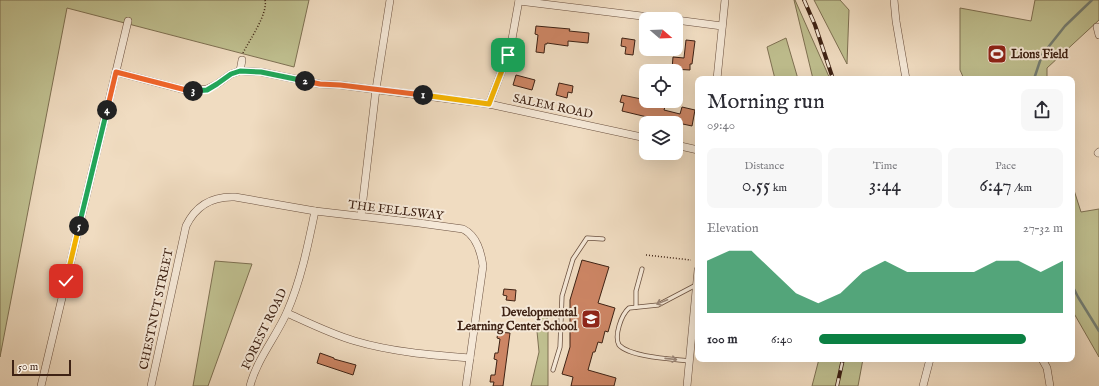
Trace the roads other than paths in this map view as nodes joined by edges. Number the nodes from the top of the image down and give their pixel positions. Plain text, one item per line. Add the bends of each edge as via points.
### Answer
1 (390, 0) edge
2 (519, 0) edge
3 (725, 0) edge
4 (894, 0) edge
5 (639, 16) edge
6 (128, 21) dead end
7 (683, 21) edge
8 (722, 26) junction
9 (1097, 27) dead end
10 (1099, 35) edge
11 (242, 60) road end
12 (240, 71) junction
13 (116, 72) junction
14 (717, 76) edge
15 (905, 76) edge
16 (376, 89) junction
17 (489, 104) junction
18 (639, 136) edge
19 (683, 147) edge
20 (695, 149) edge
21 (315, 211) junction
22 (361, 216) junction
23 (183, 237) joint
24 (603, 239) dead end
25 (642, 269) dead end
26 (695, 285) edge
27 (695, 306) edge
28 (636, 307) junction
29 (286, 313) junction
30 (470, 358) junction
31 (690, 361) junction
32 (929, 362) edge
33 (1044, 362) edge
34 (554, 370) dead end
35 (41, 386) edge
36 (151, 386) edge
37 (250, 386) edge
38 (466, 386) edge
39 (687, 386) edge
40 (923, 386) edge
41 (1050, 386) edge

1 - 16 street
2 - 5 street
2 - 17 street via 508,55
3 - 8 street
4 - 15 street
6 - 13 street
7 - 8 street
8 - 14 street
9 - 10 street
11 - 12 street
12 - 13 street via 207,90 190,91
12 - 16 street, SALEM ROAD via 261,72 320,84
13 - 35 street
16 - 17 street, SALEM ROAD
16 - 22 street
17 - 18 street, SALEM ROAD
19 - 20 street
21 - 22 street, THE FELLSWAY
21 - 23 street, THE FELLSWAY via 235,197 216,198 207,201 196,210 186,226
21 - 29 street, FOREST ROAD via 302,270
22 - 30 street, THE FELLSWAY via 470,232 479,247 483,266
23 - 36 street, CHESTNUT STREET
24 - 34 lane via 586,238 572,259 562,296 560,347
25 - 28 lane via 636,291
26 -> 28 lane via 658,305
27 - 31 street
28 -> 31 lane via 629,308 622,317 617,338 620,347 658,358
29 - 30 street via 354,341 398,351
29 - 37 street, FOREST ROAD via 258,365
30 - 38 street, THE FELLSWAY
31 - 39 street
32 - 40 street
33 - 41 street

